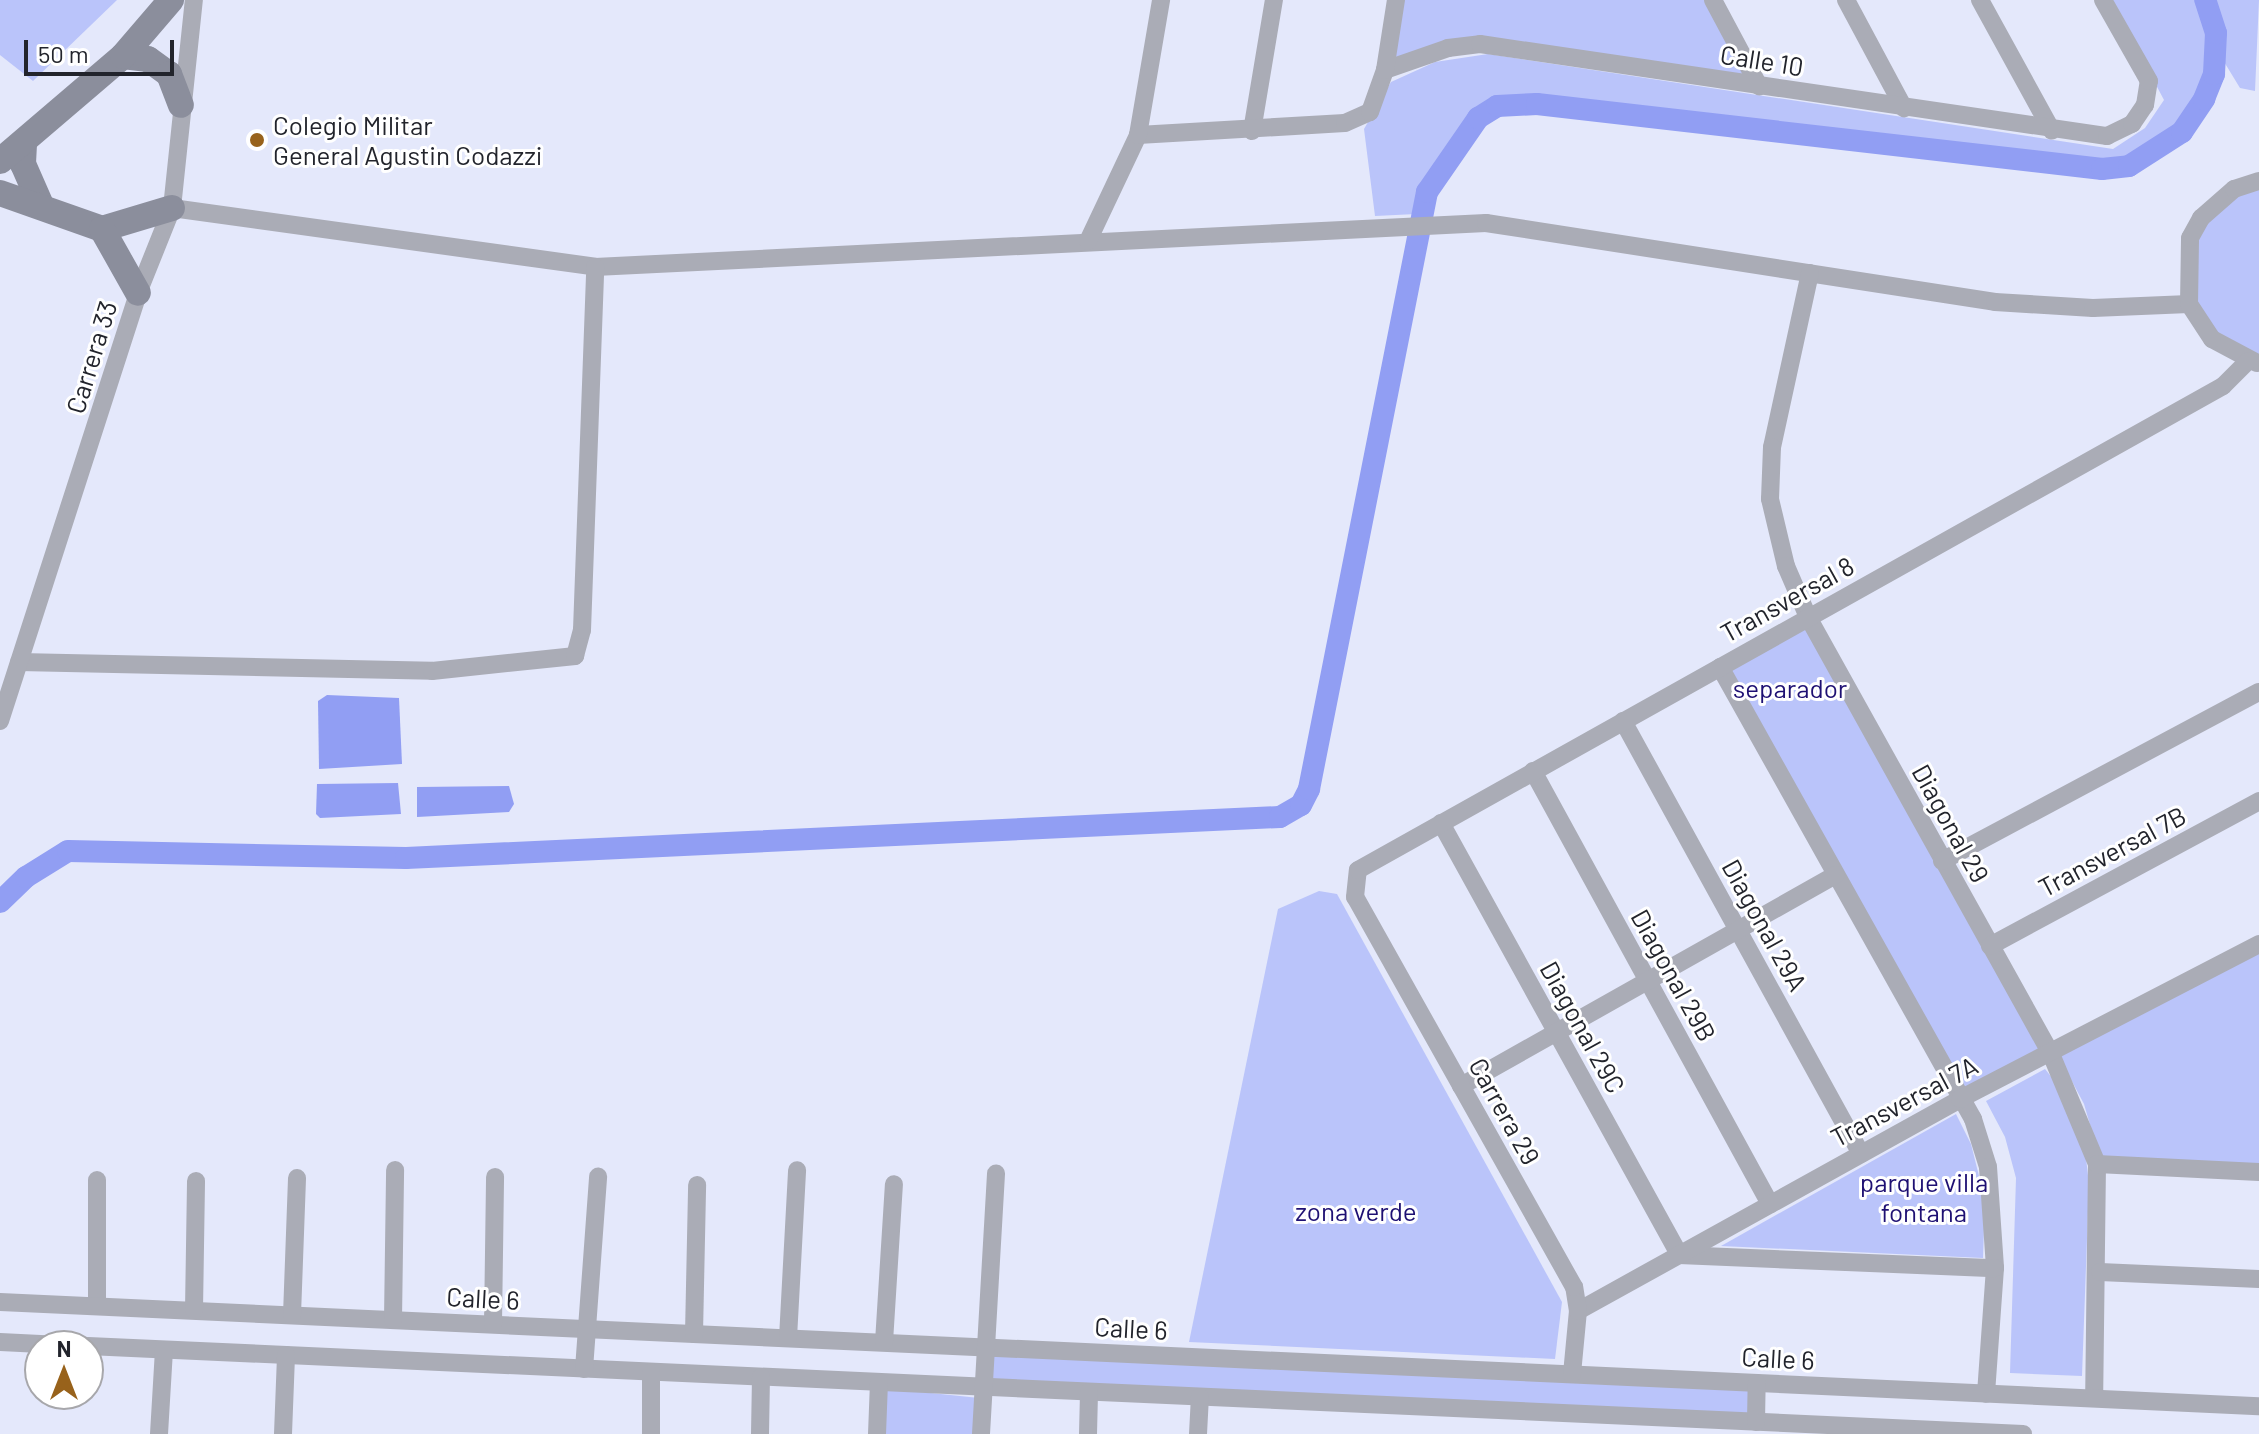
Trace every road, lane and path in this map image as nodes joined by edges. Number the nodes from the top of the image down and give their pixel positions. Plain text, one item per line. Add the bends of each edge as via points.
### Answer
1 (171, 0) edge
2 (194, 0) edge
3 (1161, 0) edge
4 (1274, 0) edge
5 (1396, 0) edge
6 (1713, 0) edge
7 (1846, 0) edge
8 (1980, 0) edge
9 (2103, 0) edge
10 (123, 56) junction
11 (1385, 70) junction
12 (1759, 86) junction
13 (181, 105) junction
14 (1904, 108) junction
15 (1252, 131) junction
16 (2052, 131) junction
17 (1138, 135) junction
18 (24, 144) junction
19 (0, 161) edge
20 (2259, 181) edge
21 (0, 193) edge
22 (41, 205) junction
23 (172, 208) junction
24 (102, 229) junction
25 (1088, 241) junction
26 (595, 267) junction
27 (1810, 273) junction
28 (138, 293) junction
29 (2189, 304) junction
30 (2253, 362) edge
31 (1808, 617) junction
32 (19, 662) junction
33 (1720, 667) junction
34 (2259, 692) edge
35 (0, 721) edge
36 (1623, 721) junction
37 (1533, 771) junction
38 (2259, 801) edge
39 (1441, 823) junction
40 (1942, 861) junction
41 (1836, 875) junction
42 (1353, 882) joint
43 (1738, 930) junction
44 (2259, 944) edge
45 (1990, 946) junction
46 (1648, 981) junction
47 (1556, 1032) junction
48 (2051, 1054) junction
49 (1461, 1086) junction
50 (1960, 1099) junction
51 (1861, 1154) junction
52 (2097, 1164) junction
53 (395, 1170) dead end
54 (797, 1170) dead end
55 (2259, 1172) edge
56 (996, 1173) dead end
57 (495, 1177) dead end
58 (598, 1177) dead end
59 (297, 1178) dead end
60 (97, 1180) dead end
61 (196, 1181) dead end
62 (894, 1184) dead end
63 (697, 1185) dead end
64 (1770, 1204) junction
65 (1679, 1255) junction
66 (1995, 1268) junction
67 (2100, 1272) junction
68 (2259, 1279) edge
69 (0, 1302) edge
70 (97, 1306) junction
71 (194, 1310) junction
72 (1578, 1311) junction
73 (292, 1315) junction
74 (393, 1320) junction
75 (493, 1324) junction
76 (587, 1329) junction
77 (694, 1334) junction
78 (788, 1338) junction
79 (0, 1342) edge
80 (884, 1342) junction
81 (24, 1343) edge
82 (104, 1347) edge
83 (984, 1347) junction
84 (164, 1350) junction
85 (286, 1355) junction
86 (584, 1369) junction
87 (651, 1372) junction
88 (1572, 1374) junction
89 (761, 1377) junction
90 (879, 1382) junction
91 (1757, 1383) junction
92 (983, 1387) junction
93 (1089, 1392) junction
94 (1986, 1394) junction
95 (1200, 1397) junction
96 (2094, 1398) junction
97 (2259, 1406) edge
98 (1574, 1414) junction
99 (1756, 1422) junction
100 (1880, 1431) edge
101 (1989, 1433) edge
102 (159, 1434) edge
103 (283, 1434) edge
104 (651, 1434) edge
105 (760, 1434) edge
106 (877, 1434) edge
107 (981, 1434) edge
108 (1088, 1434) edge
109 (1198, 1434) edge
110 (1573, 1434) edge
111 (2023, 1434) edge

1 - 10 street
2 - 13 street, Carrera 33
3 - 17 street
4 - 15 street
5 - 11 street
6 - 12 street
7 - 14 street
8 - 16 street
9 - 16 street, Calle 10 via 2149,81 2145,105 2132,124 2107,136
10 - 13 street via 148,59 169,74
10 - 18 street
11 - 12 street, Calle 10 via 1448,48 1480,44
11 - 15 street via 1370,112 1345,123
12 - 14 street, Calle 10
13 - 23 street, Carrera 33
14 - 16 street, Calle 10
15 - 17 street
17 - 25 street
18 - 19 street
18 - 22 street via 23,164
20 - 29 street via 2234,189 2201,218 2190,238
21 - 22 street
22 - 24 street via 65,219
23 - 24 street
23 - 26 street
23 - 28 street, Carrera 33
24 - 28 street
25 - 26 street
25 - 27 street via 1486,223
26 - 32 street via 582,630 575,656 432,671
27 - 29 street via 1995,302 2093,308
27 - 31 street, Diagonal 29 via 1772,447 1770,499 1786,566
28 - 32 street, Carrera 33
29 - 30 street via 2212,339
30 - 31 street, Transversal 8 via 2223,386
31 - 33 street, Transversal 8
31 - 40 street, Diagonal 29
32 - 35 street, Carrera 33
33 - 36 street, Transversal 8
33 - 41 street
34 - 40 street
36 - 37 street, Transversal 8
36 - 43 street, Diagonal 29A
37 - 39 street, Transversal 8
37 - 46 street, Diagonal 29B
38 - 45 street, Transversal 7B
39 - 42 street, Transversal 8 via 1358,870
39 - 47 street, Diagonal 29C
40 - 45 street, Diagonal 29
41 - 43 street
41 - 50 street
42 - 49 street, Carrera 29 via 1355,897
43 - 46 street
43 - 51 street, Diagonal 29A
44 - 48 street, Transversal 7A
45 - 48 street, Diagonal 29
46 - 47 street
46 - 64 street, Diagonal 29B
47 - 49 street
47 - 65 street, Diagonal 29C
48 - 50 street, Transversal 7A
48 - 52 street, Diagonal 29
49 - 72 street, Carrera 29 via 1574,1287
50 - 51 street, Transversal 7A
50 - 66 street via 1973,1119 1988,1167
51 - 64 street, Transversal 7A
52 - 55 street
52 - 67 street, Diagonal 29
53 - 74 street
54 - 78 street
56 - 83 street
57 - 75 street
58 - 76 street
59 - 73 street
60 - 70 street
61 - 71 street
62 - 80 street
63 - 77 street
64 - 65 street, Transversal 7A
65 - 66 street
65 - 72 street, Transversal 7A
66 - 94 street
67 - 68 street
67 - 96 street, Diagonal 29
69 - 70 street, Calle 6
70 - 71 street, Calle 6
71 - 73 street, Calle 6
72 - 88 street, Carrera 29
73 - 74 street, Calle 6
74 - 75 street, Calle 6
75 - 76 street, Calle 6
76 - 77 street, Calle 6
76 - 86 street
77 - 78 street, Calle 6
78 - 80 street, Calle 6
79 - 81 street
80 - 83 street, Calle 6
82 - 84 street
83 - 88 street, Calle 6
83 - 92 street
84 - 85 street
84 - 102 street
85 - 86 street
85 - 103 street
86 - 87 street
87 - 89 street
87 - 104 street
88 - 91 street, Calle 6
89 - 90 street
89 - 105 street
90 - 92 street
90 - 106 street
91 - 94 street, Calle 6
91 - 99 street
92 - 93 street
92 - 107 street
93 - 95 street
93 - 108 street
94 - 96 street, Calle 6
95 - 98 street
95 - 109 street
96 - 97 street, Calle 6
98 - 99 street
98 - 110 street
99 - 100 street
100 - 101 street
101 - 111 street

